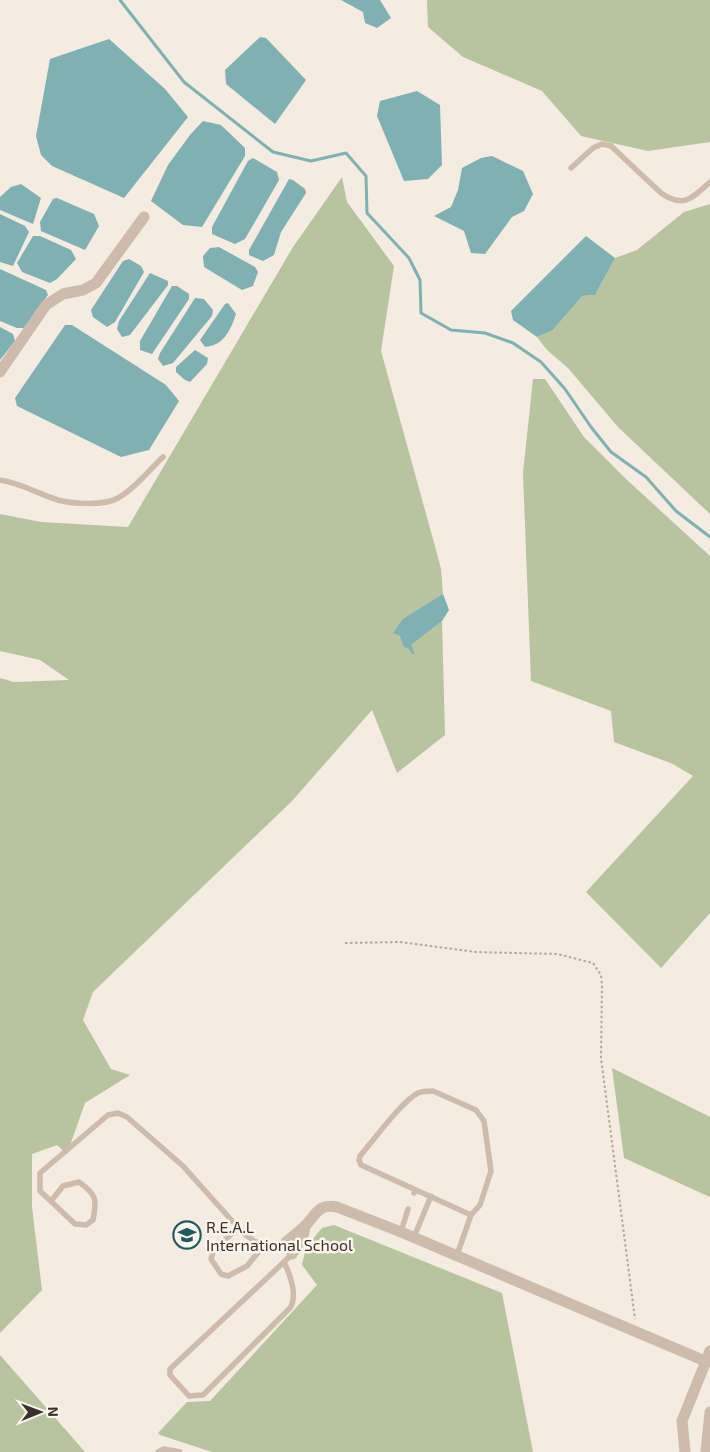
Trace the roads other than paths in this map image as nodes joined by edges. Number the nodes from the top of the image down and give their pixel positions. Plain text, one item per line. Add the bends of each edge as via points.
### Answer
1 (571, 168) dead end
2 (710, 182) edge
3 (144, 217) dead end
4 (0, 372) edge
5 (163, 457) dead end
6 (0, 480) edge
7 (431, 1196) junction
8 (51, 1201) junction
9 (408, 1209) dead end
10 (472, 1215) junction
11 (305, 1226) junction
12 (238, 1228) junction
13 (401, 1232) junction
14 (414, 1238) junction
15 (286, 1242) joint
16 (264, 1244) junction
17 (457, 1256) junction
18 (288, 1258) junction
19 (708, 1356) edge
20 (710, 1412) edge
21 (158, 1452) edge
22 (180, 1452) edge
23 (685, 1452) edge
24 (706, 1452) edge

1 - 2 lane via 592,148 602,144 611,146 670,199 690,199
3 - 4 street via 96,283 83,290 63,294 46,305
5 - 6 lane via 117,499 98,504 58,500
7 - 10 lane
7 - 10 lane via 415,1192 361,1165 359,1160 399,1110 417,1093 427,1090 476,1110 484,1121 491,1171 480,1205
7 - 14 lane
8 - 8 lane via 75,1224 86,1225 93,1220 96,1203 90,1190 79,1182 63,1186
8 - 12 lane via 40,1191 40,1173 94,1125 108,1115 118,1113 127,1117 183,1166
9 - 13 lane
10 - 17 lane
11 - 13 street via 328,1205
11 - 15 street
11 - 18 street via 303,1237
12 - 16 lane via 254,1241
12 - 16 lane via 214,1250 211,1259 221,1274 228,1276 247,1266
13 - 14 street
14 - 17 street
15 - 16 lane via 276,1247
17 - 19 street via 637,1332
18 - 18 lane via 170,1369 170,1375 189,1396 203,1395 293,1304
19 - 23 street via 682,1421
20 - 24 street
21 - 22 lane via 164,1449

